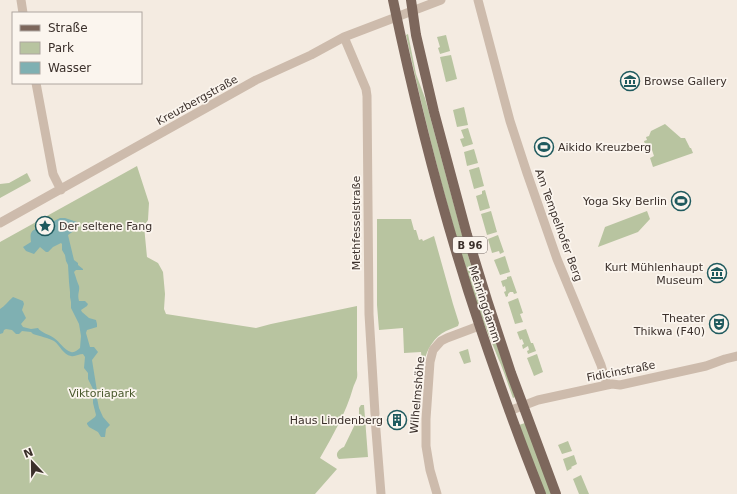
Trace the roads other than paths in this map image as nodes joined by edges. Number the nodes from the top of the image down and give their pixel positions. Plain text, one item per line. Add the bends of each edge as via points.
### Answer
1 (21, 0) edge
2 (393, 0) edge
3 (411, 0) edge
4 (441, 0) edge
5 (478, 0) edge
6 (412, 11) junction
7 (23, 12) edge
8 (396, 17) junction
9 (344, 37) junction
10 (36, 84) edge
11 (60, 190) junction
12 (0, 223) edge
13 (479, 326) junction
14 (737, 356) edge
15 (607, 385) junction
16 (523, 406) junction
17 (509, 411) junction
18 (381, 494) edge
19 (437, 494) edge
20 (541, 494) edge
21 (556, 494) edge

1 - 7 street
2 - 8 main road, Mehringdamm / B 96
3 - 6 main road, Mehringdamm / B 96
4 - 6 street, Kreuzbergstraße
5 - 15 street, Am Tempelhofer Berg via 510,120 532,188
6 - 8 street, Kreuzbergstraße
6 - 16 main road, Mehringdamm / B 96 via 457,200 489,308
8 - 9 street, Kreuzbergstraße
8 - 13 main road, Mehringdamm / B 96 via 443,205
9 - 11 street, Kreuzbergstraße via 311,56 256,80
9 - 18 street, Methfesselstraße via 367,96 369,314
10 - 11 street via 53,174
11 - 12 street, Kreuzbergstraße
13 - 17 main road, Mehringdamm / B 96
13 - 19 street, Wilhelmshöhe via 447,338 433,350 430,362 426,446
14 - 15 street, Fidicinstraße via 706,366 620,385
15 - 16 street, Fidicinstraße via 542,399
16 - 17 street, Fidicinstraße
16 - 21 main road, Mehringdamm / B 96
17 - 20 main road, Mehringdamm / B 96

